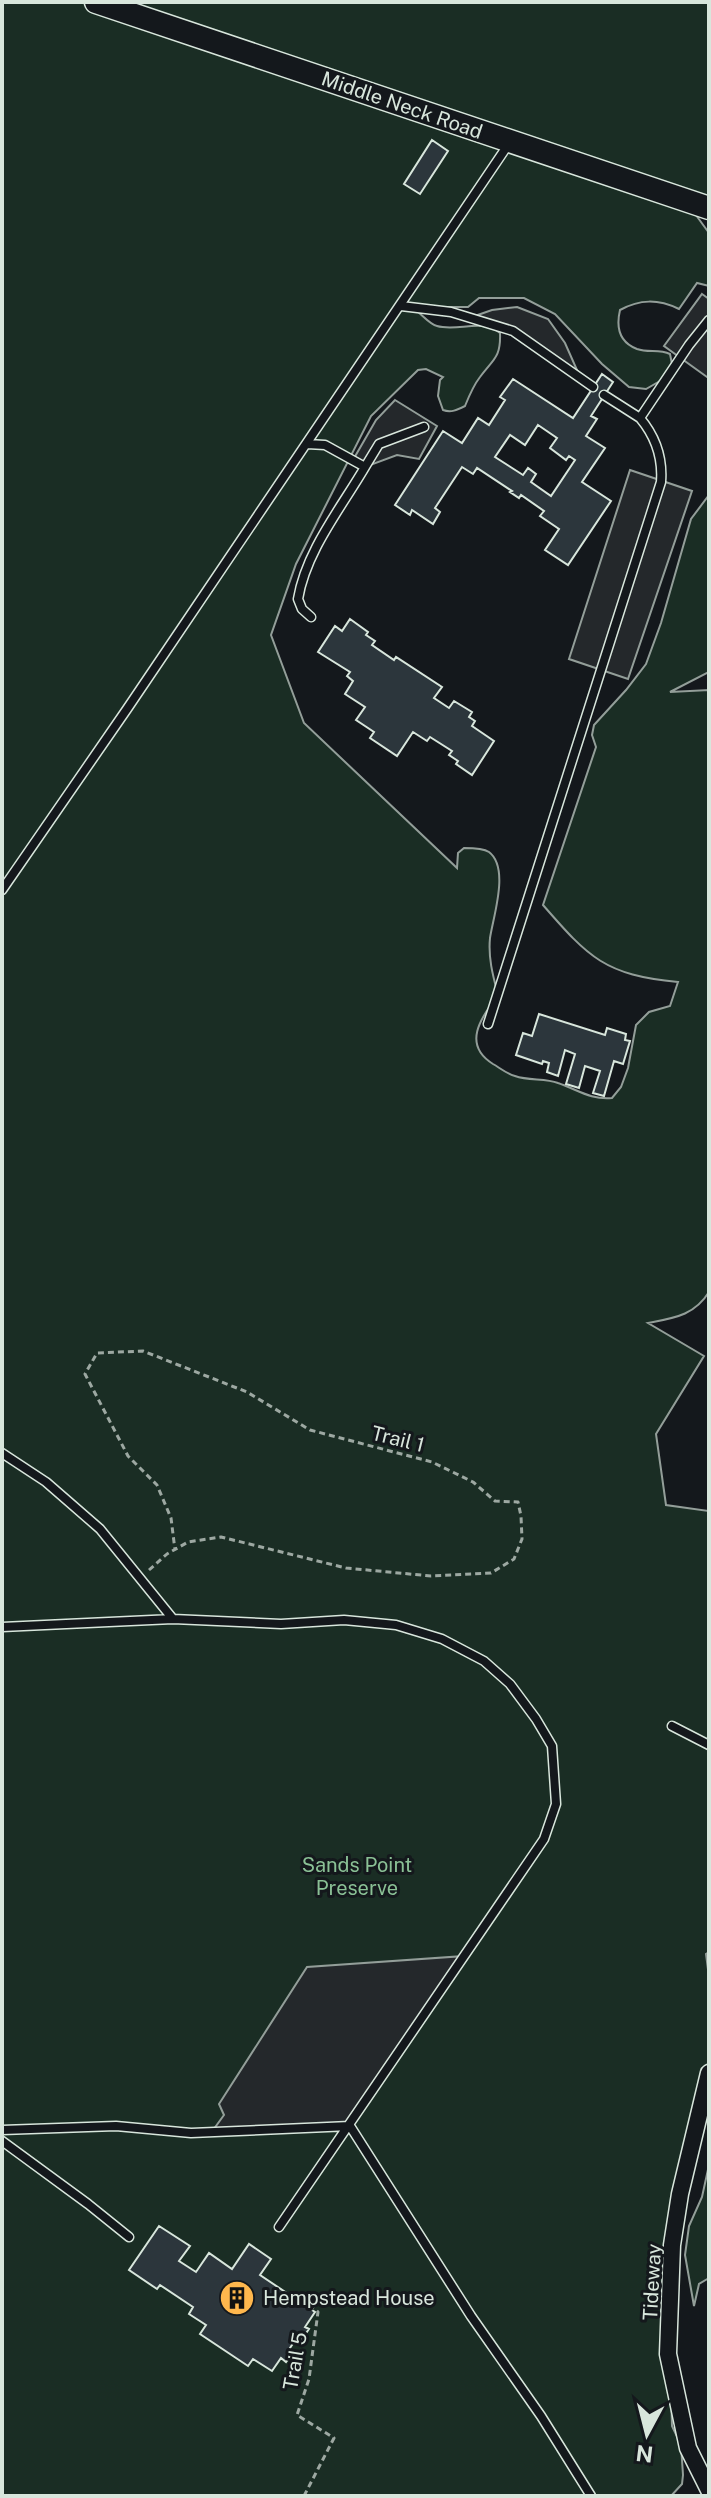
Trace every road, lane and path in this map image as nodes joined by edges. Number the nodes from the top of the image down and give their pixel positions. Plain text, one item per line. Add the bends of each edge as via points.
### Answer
1 (96, 2) edge
2 (510, 141) junction
3 (709, 208) edge
4 (401, 306) junction
5 (709, 320) edge
6 (593, 387) dead end
7 (604, 395) dead end
8 (640, 418) junction
9 (424, 427) dead end
10 (307, 444) junction
11 (365, 467) junction
12 (311, 617) dead end
13 (2, 890) edge
14 (488, 1024) dead end
15 (2, 1453) edge
16 (175, 1550) junction
17 (140, 1578) junction
18 (173, 1619) junction
19 (2, 1627) edge
20 (672, 1726) dead end
21 (709, 1745) edge
22 (709, 2073) edge
23 (350, 2126) junction
24 (2, 2130) edge
25 (2, 2141) edge
26 (279, 2227) dead end
27 (129, 2237) dead end
28 (309, 2303) dead end
29 (709, 2490) edge
30 (304, 2496) edge
31 (591, 2496) edge

1 - 2 main road, Middle Neck Road
2 - 3 main road, Middle Neck Road
2 - 4 lane
4 - 6 lane via 451,312 513,331
4 - 10 lane
5 - 8 lane
7 - 8 lane
8 - 14 lane via 656,443 661,482
9 - 11 lane via 379,444
10 - 11 lane via 325,445
10 - 13 lane
11 - 12 lane via 316,548 300,587 298,599
15 - 17 lane via 46,1482 100,1529
16 - 16 path, Trail 1 via 188,1542 221,1537 346,1568 431,1576 491,1573 514,1559 522,1539 521,1516 518,1502 495,1501 473,1482 432,1462 310,1430 247,1392 143,1351 97,1353 85,1374 128,1456 157,1485 171,1518
16 - 17 path, Trail 1
17 - 18 lane
18 - 19 lane
18 - 23 lane via 281,1624 344,1620 396,1625 442,1639 484,1661 510,1684 552,1746 556,1804 544,1839
20 - 21 lane
22 - 29 street, Tideway via 672,2245 668,2354 688,2448
23 - 24 lane via 191,2133 116,2126
23 - 26 lane
23 - 31 lane
25 - 27 lane
28 - 30 path, Trail 5 via 318,2312 309,2379 297,2415 334,2438

